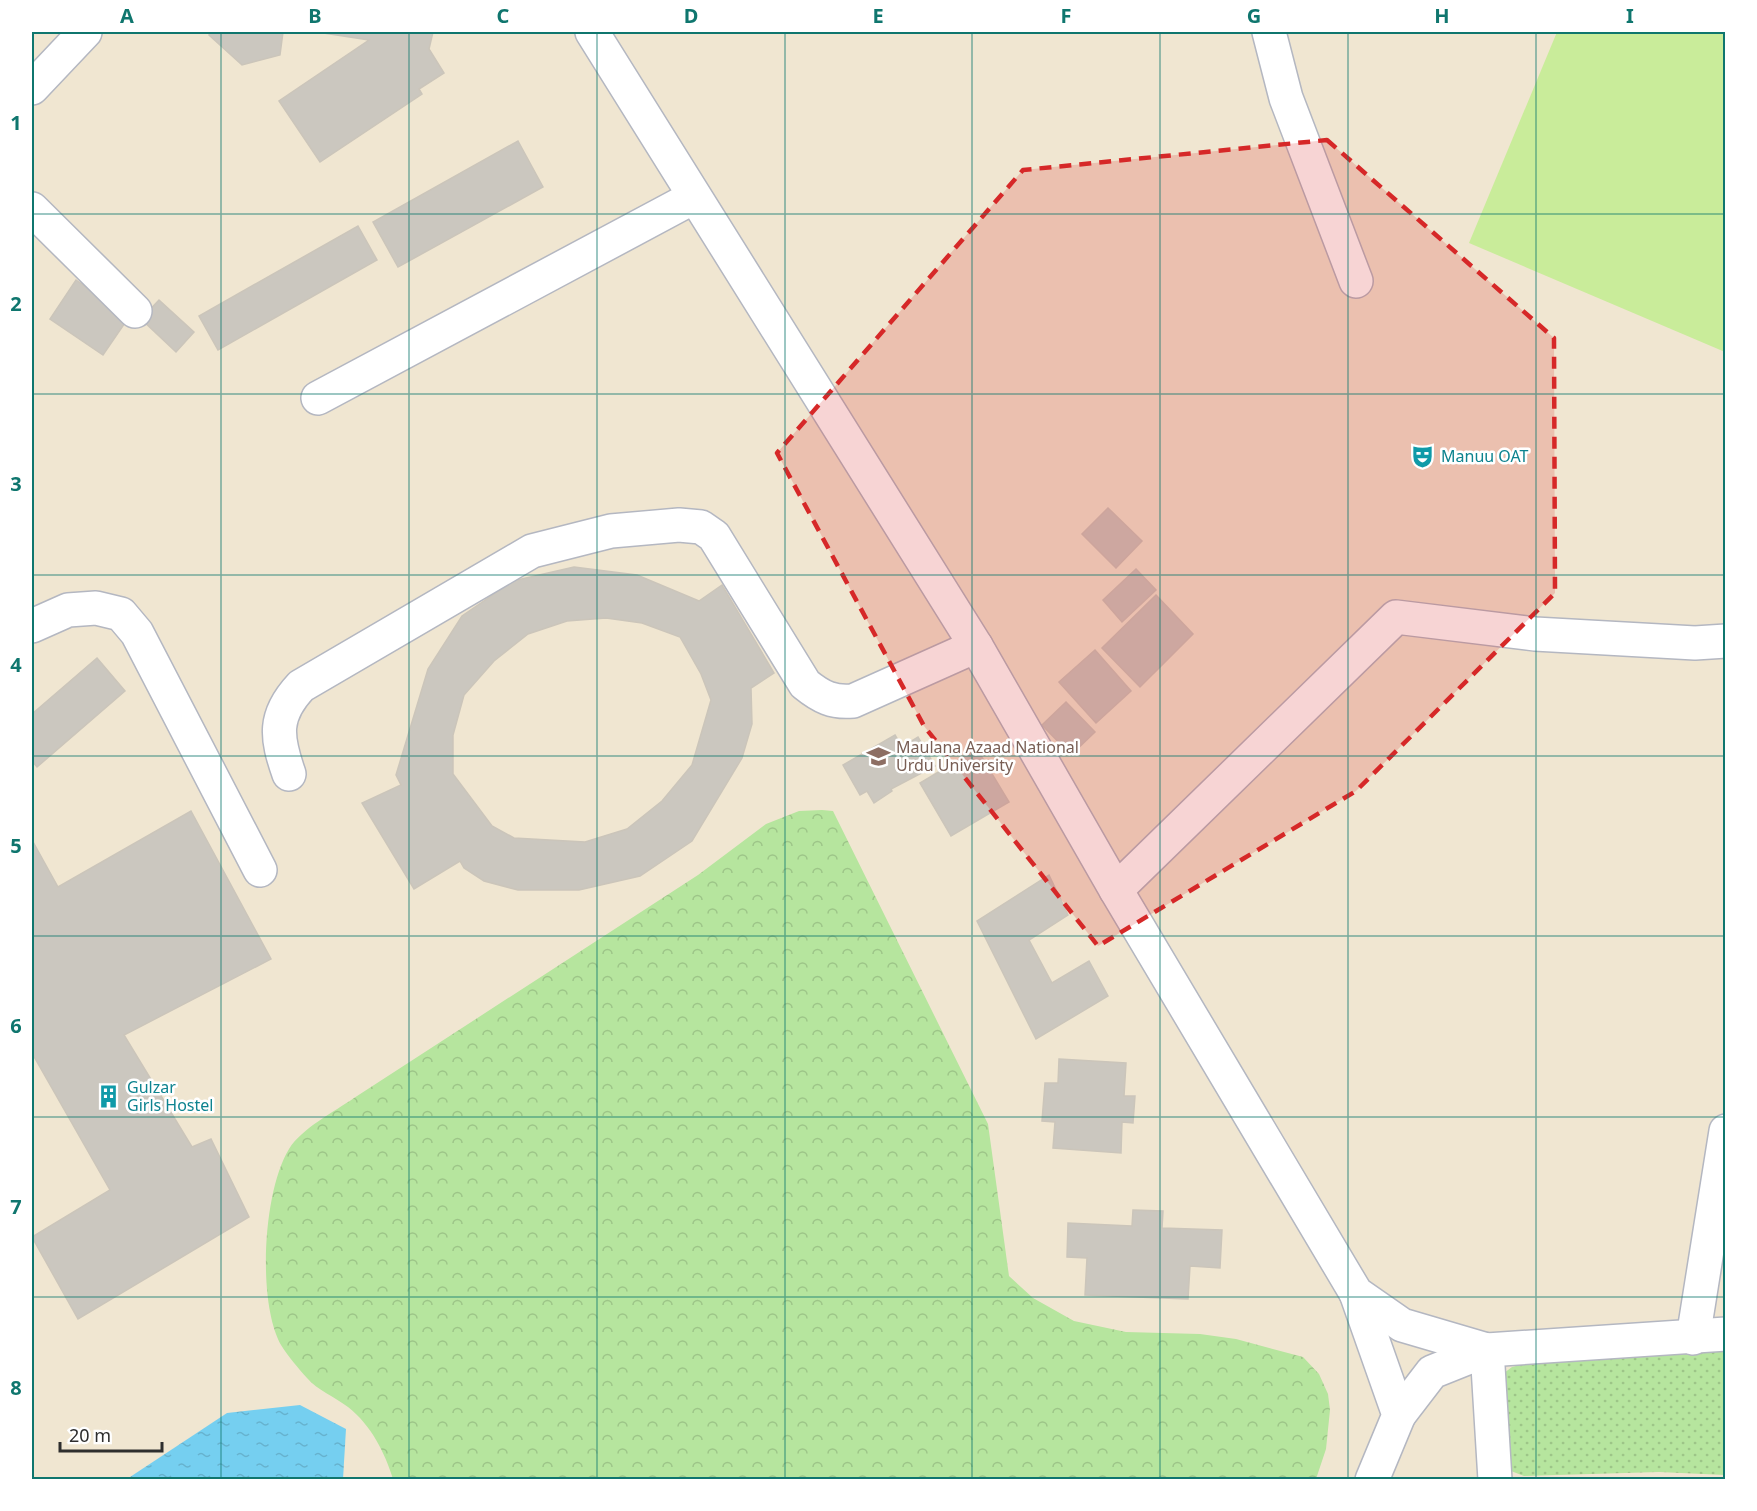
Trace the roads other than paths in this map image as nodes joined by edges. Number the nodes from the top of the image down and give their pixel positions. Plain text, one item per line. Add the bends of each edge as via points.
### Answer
1 (86, 32) edge
2 (592, 32) edge
3 (1269, 32) edge
4 (32, 88) edge
5 (694, 197) junction
6 (32, 209) edge
7 (1356, 281) dead end
8 (135, 311) dead end
9 (318, 398) dead end
10 (32, 626) edge
11 (1710, 642) edge
12 (976, 646) junction
13 (1725, 664) edge
14 (289, 774) dead end
15 (260, 870) dead end
16 (1116, 890) junction
17 (1725, 1131) edge
18 (1356, 1293) junction
19 (1725, 1334) edge
20 (1693, 1338) junction
21 (1487, 1350) junction
22 (1399, 1415) junction
23 (1372, 1479) edge
24 (1495, 1479) edge

1 - 4 lane
2 - 5 lane
3 - 7 lane via 1286,98
5 - 9 lane
5 - 12 lane
6 - 8 lane
10 - 15 lane via 68,610 96,608 121,614 137,633
11 - 13 lane
11 - 16 lane via 1535,634 1396,617
12 - 14 lane via 854,701 822,698 805,684 714,536 701,527 679,525 611,531 532,551 301,686 287,702 280,724 278,743
12 - 16 lane
16 - 18 lane
17 - 20 lane
18 - 21 lane via 1402,1325
18 - 22 lane
19 - 20 lane
20 - 21 lane
21 - 22 lane via 1432,1372
21 - 24 lane
22 - 23 lane

